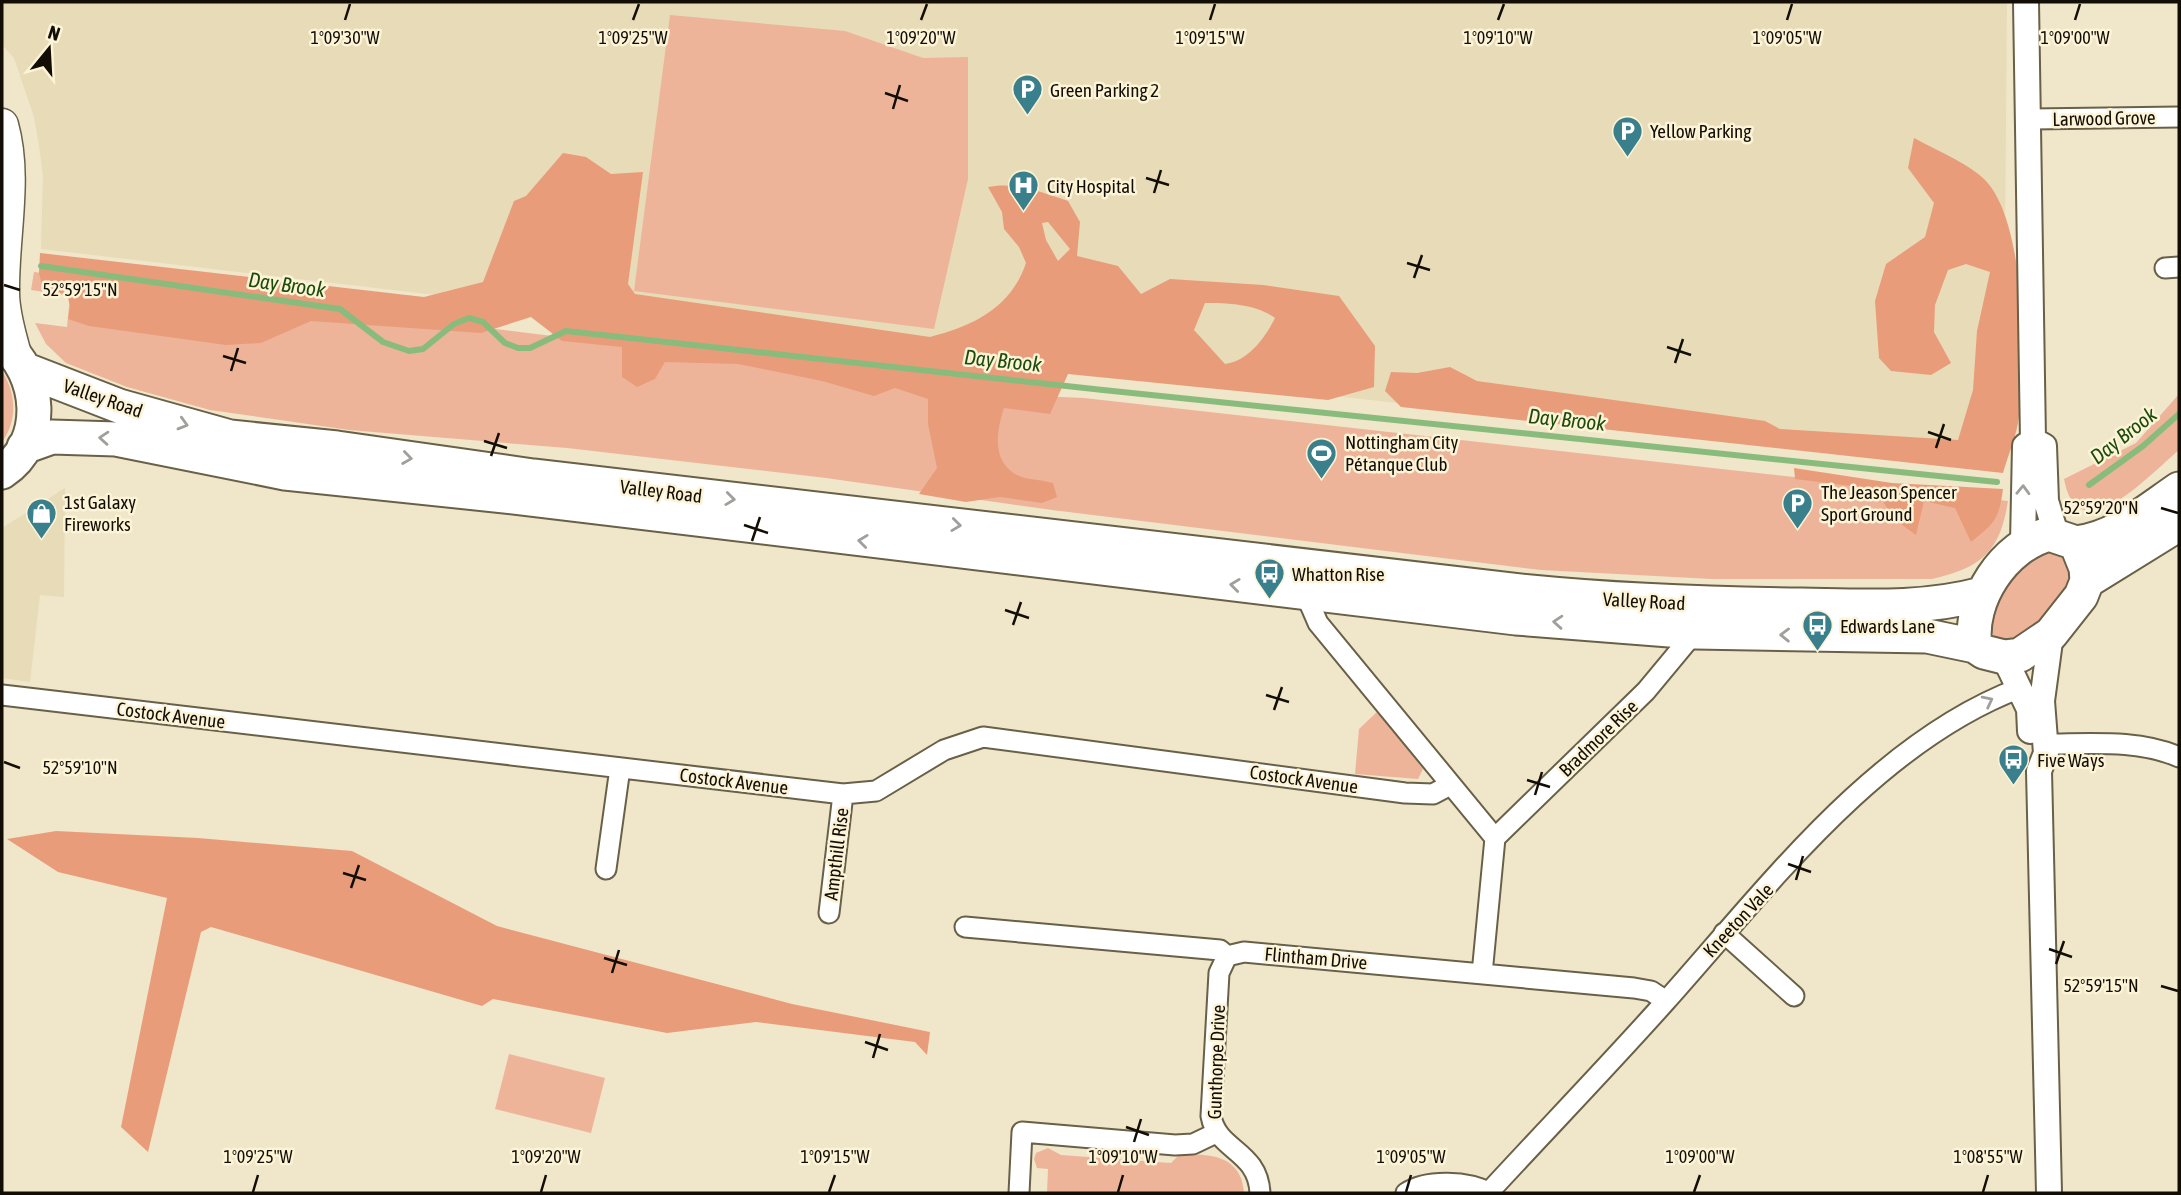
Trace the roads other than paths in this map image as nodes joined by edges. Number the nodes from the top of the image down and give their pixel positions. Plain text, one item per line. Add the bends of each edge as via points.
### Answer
1 (2026, 2) edge
2 (2179, 117) edge
3 (2028, 119) junction
4 (2, 125) edge
5 (4, 205) edge
6 (14, 354) edge
7 (2033, 440) junction
8 (24, 446) junction
9 (2, 472) edge
10 (2179, 489) edge
11 (2172, 536) edge
12 (2066, 539) junction
13 (2024, 543) junction
14 (1305, 579) junction
15 (2087, 581) junction
16 (1982, 594) junction
17 (1695, 632) junction
18 (2051, 634) junction
19 (1990, 651) junction
20 (2020, 688) junction
21 (2, 695) edge
22 (2045, 744) junction
23 (2179, 757) edge
24 (620, 768) junction
25 (2039, 771) junction
26 (1450, 785) junction
27 (843, 794) junction
28 (1495, 838) junction
29 (606, 869) dead end
30 (829, 913) dead end
31 (965, 927) dead end
32 (1724, 933) junction
33 (1227, 956) junction
34 (1482, 974) junction
35 (1794, 996) dead end
36 (1666, 1001) junction
37 (1216, 1133) junction
38 (1019, 1193) edge
39 (1260, 1193) edge
40 (1406, 1193) edge
41 (1490, 1193) edge
42 (2049, 1193) edge

1 - 3 street
2 - 3 street, Larwood Grove
3 - 7 street
4 - 5 main road via 9,160
5 - 6 main road via 2,291
6 - 8 highway via 34,395 33,422
6 -> 14 highway, Valley Road via 119,406 230,437
7 - 12 street via 2044,446 2046,501
13 -> 7 street via 2025,446
8 - 9 highway
14 -> 8 highway, Valley Road via 285,473 116,439 52,438
10 - 12 highway via 2092,541
11 - 15 highway
12 - 13 highway via 2049,534
12 - 15 highway via 2082,554
13 - 16 highway
14 - 16 highway, Valley Road via 1672,603 1926,605
17 -> 14 highway, Valley Road via 1516,618
14 - 26 street via 1318,623
15 - 18 highway
16 - 19 highway via 1974,618
19 -> 17 highway, Valley Road via 1927,636
17 - 28 street, Bradmore Rise via 1646,691
18 - 19 highway via 2020,655
18 - 22 street via 2042,701
19 - 20 street
20 - 25 street via 2029,709 2031,752
32 -> 20 street, Kneeton Vale via 1886,768 1957,717
21 - 24 street, Costock Avenue
22 - 23 street via 2132,746
22 - 25 street
24 - 27 street, Costock Avenue
24 - 29 street
25 - 42 street
26 - 27 street, Costock Avenue via 1433,794 1405,793 983,737 944,750 876,791
26 - 28 street
27 - 30 street, Ampthill Rise
28 - 34 street
31 - 33 street, Flintham Drive via 1220,950
32 - 35 street
32 - 36 street, Kneeton Vale
33 - 34 street, Flintham Drive via 1244,952
33 - 37 street, Gunthorpe Drive via 1219,973 1211,1116
34 - 36 street, Flintham Drive via 1651,990
36 - 41 street, Kneeton Vale
37 - 38 street via 1193,1144 1175,1144 1022,1132
37 - 39 street, Gunthorpe Drive via 1252,1164
40 - 41 street via 1418,1185 1474,1187

